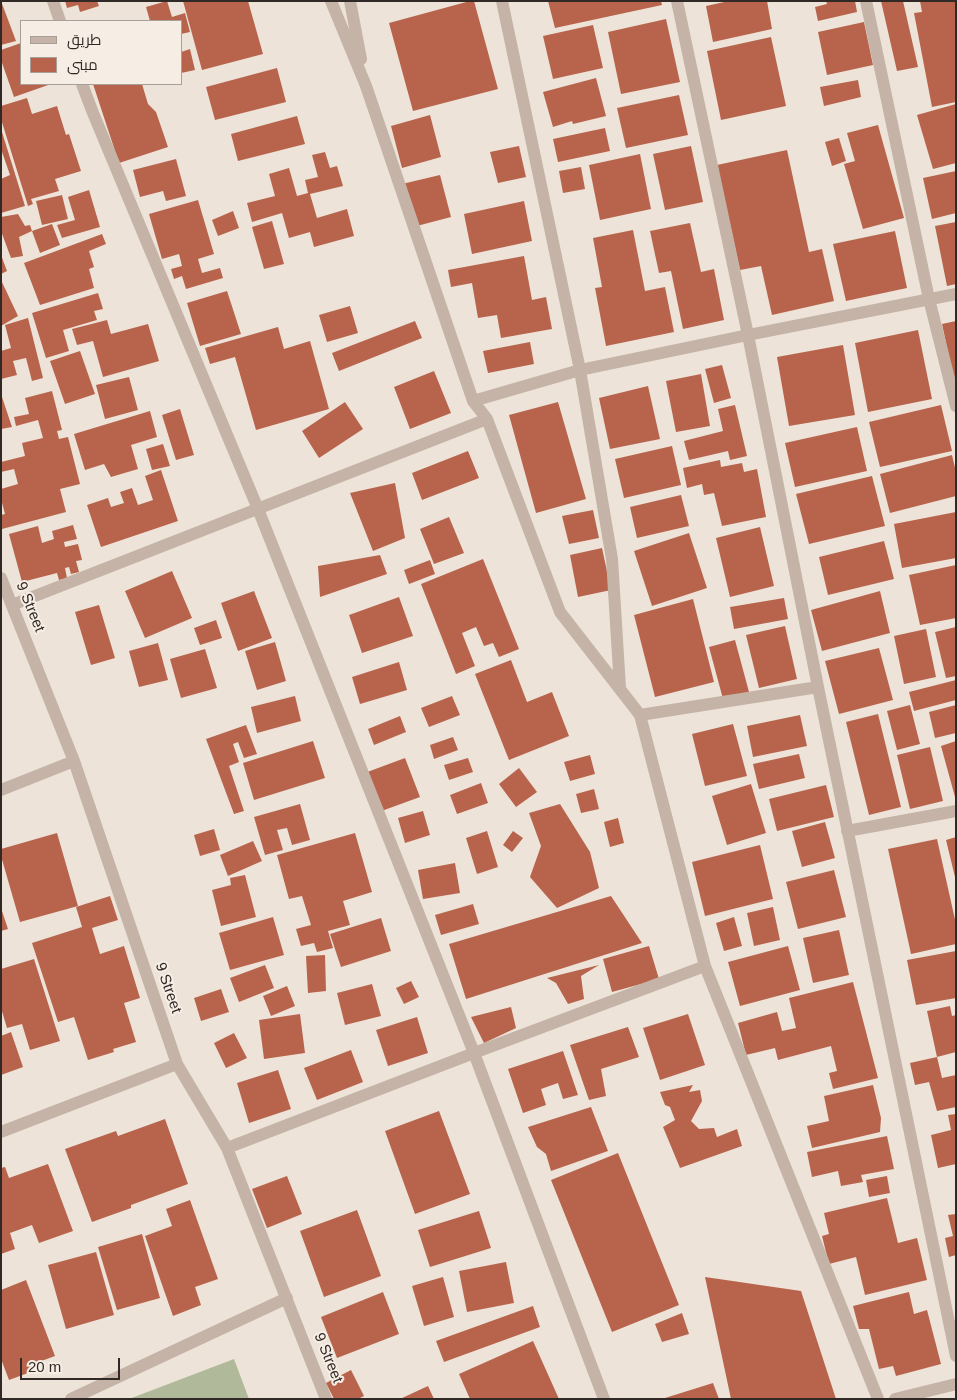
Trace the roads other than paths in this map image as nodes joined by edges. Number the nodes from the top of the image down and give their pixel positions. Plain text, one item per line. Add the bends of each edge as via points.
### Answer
1 (53, 1) edge
2 (331, 1) edge
3 (350, 1) edge
4 (502, 1) edge
5 (677, 1) edge
6 (866, 1) edge
7 (60, 20) edge
8 (82, 85) edge
9 (366, 86) junction
10 (956, 294) edge
11 (929, 299) junction
12 (748, 335) junction
13 (580, 370) junction
14 (473, 401) junction
15 (956, 406) edge
16 (487, 419) junction
17 (258, 509) junction
18 (1, 578) edge
19 (12, 605) junction
20 (818, 687) junction
21 (620, 688) junction
22 (640, 715) junction
23 (74, 761) junction
24 (1, 790) edge
25 (956, 811) edge
26 (847, 831) junction
27 (705, 966) junction
28 (474, 1053) junction
29 (177, 1064) junction
30 (1, 1132) edge
31 (227, 1148) junction
32 (287, 1298) junction
33 (956, 1356) edge
34 (956, 1384) edge
35 (71, 1399) edge
36 (326, 1399) edge
37 (604, 1399) edge
38 (878, 1399) edge
39 (895, 1399) edge

1 - 7 street
2 - 9 street
3 - 9 street
4 - 13 street
5 - 12 street
6 - 11 street
8 - 17 street
9 - 14 street
10 - 11 street
11 - 12 street
11 - 15 street
12 - 13 street
12 - 20 street
13 - 14 street
13 - 21 street via 612,558
14 - 16 street
16 - 17 street
16 - 21 street via 560,612
17 - 19 street
17 - 28 street
18 - 19 street, 9 Street
19 - 23 street, 9 Street
20 - 22 street
20 - 26 street
21 - 22 street
22 - 27 street
23 - 24 street
23 - 29 street, 9 Street
25 - 26 street
26 - 33 street
27 - 28 street
27 - 38 street
28 - 31 street
28 - 37 street
29 - 30 street
29 - 31 street, 9 Street
31 - 32 street, 9 Street
32 - 35 street
32 - 36 street, 9 Street
34 - 39 street

